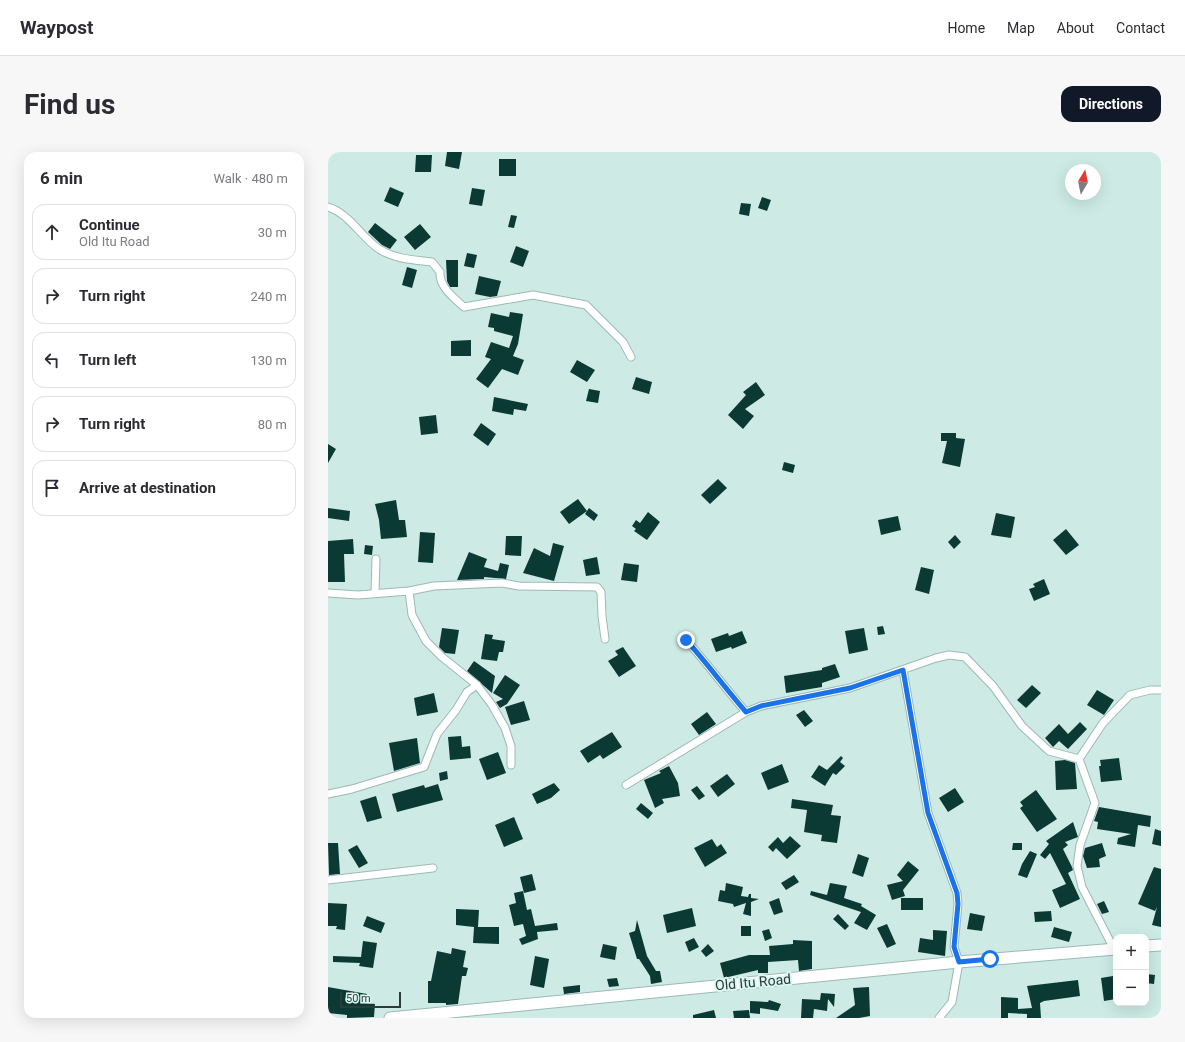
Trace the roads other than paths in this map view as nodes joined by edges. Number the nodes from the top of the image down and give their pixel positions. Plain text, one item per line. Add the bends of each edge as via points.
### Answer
1 (328, 206) edge
2 (631, 357) dead end
3 (376, 559) dead end
4 (408, 591) junction
5 (328, 593) edge
6 (375, 593) junction
7 (605, 639) dead end
8 (686, 640) dead end
9 (903, 670) junction
10 (477, 685) junction
11 (1161, 690) edge
12 (746, 712) junction
13 (1079, 759) junction
14 (511, 765) dead end
15 (626, 785) dead end
16 (328, 794) edge
17 (434, 868) dead end
18 (328, 880) edge
19 (1113, 945) edge
20 (1161, 945) edge
21 (1149, 946) edge
22 (1113, 949) edge
23 (959, 962) junction
24 (422, 1016) edge
25 (390, 1018) edge
26 (939, 1018) edge

1 - 2 street via 346,216 378,249 399,257 432,262 440,272 439,279 444,288 464,307 533,295 586,305 623,342
3 - 6 street
4 - 6 street
4 - 7 street via 434,586 502,583 519,586 597,588 601,592
4 - 10 street via 412,615 426,641 442,658
5 - 6 street
8 - 12 street
9 - 12 street via 850,688 761,706
9 - 13 street via 950,655 964,657 993,686 1022,726 1044,746 1050,751
9 - 23 street via 928,813 957,893 954,947
10 - 14 street via 505,728 511,746
10 - 16 street via 467,692 437,734 424,768
11 - 13 street via 1150,690 1130,696 1103,723
12 - 15 street
13 - 19 street via 1095,803 1080,845 1077,866 1082,887
17 - 18 street
20 - 21 street
22 - 23 street, Old Itu Road
23 - 24 street, Old Itu Road
23 - 26 street via 952,1002
24 - 25 street, Old Itu Road

